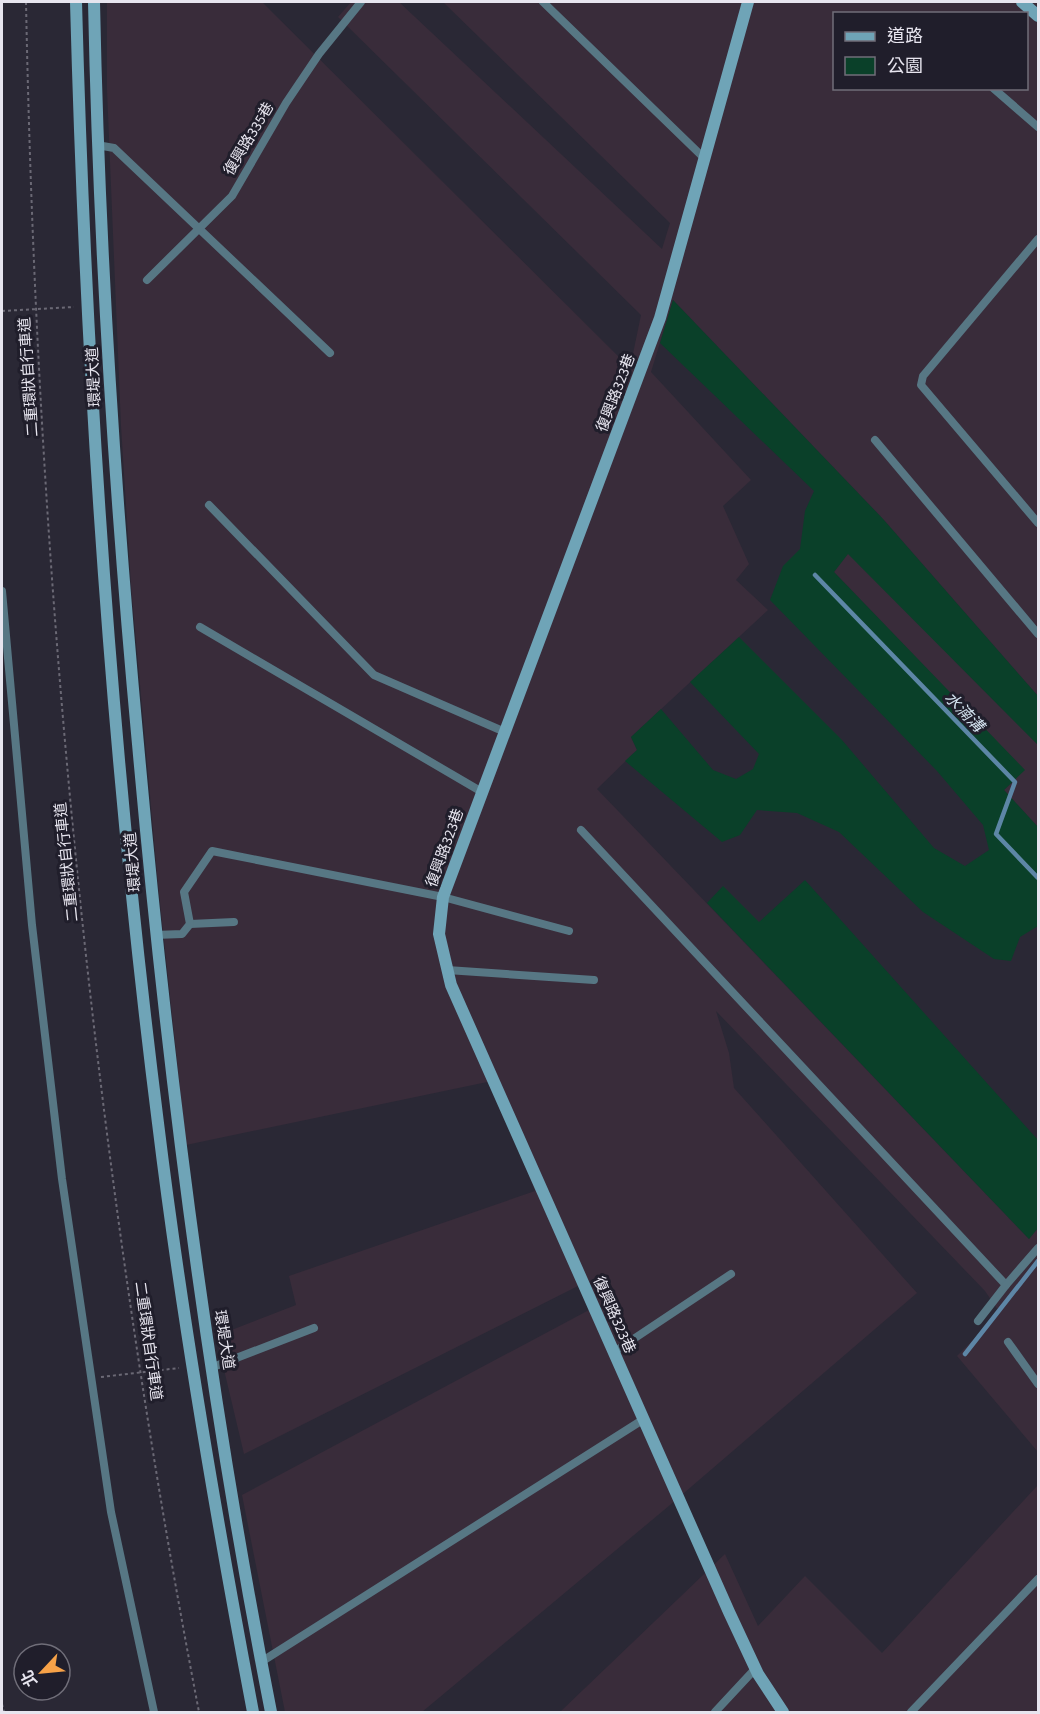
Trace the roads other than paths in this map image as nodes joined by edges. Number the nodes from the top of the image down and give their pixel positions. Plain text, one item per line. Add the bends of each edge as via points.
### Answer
1 (76, 2) edge
2 (94, 2) edge
3 (361, 2) edge
4 (543, 2) edge
5 (748, 2) edge
6 (1022, 2) edge
7 (1038, 16) edge
8 (995, 90) edge
9 (1038, 127) edge
10 (97, 145) junction
11 (80, 146) junction
12 (704, 158) junction
13 (200, 228) junction
14 (1038, 239) edge
15 (147, 279) dead end
16 (330, 353) dead end
17 (875, 440) dead end
18 (208, 505) dead end
19 (1038, 523) edge
20 (2, 591) edge
21 (200, 627) dead end
22 (1038, 634) edge
23 (505, 732) junction
24 (482, 792) junction
25 (581, 830) dead end
26 (443, 897) junction
27 (234, 922) dead end
28 (190, 924) junction
29 (569, 931) dead end
30 (155, 934) junction
31 (447, 970) junction
32 (594, 980) dead end
33 (1038, 1248) edge
34 (731, 1274) dead end
35 (1006, 1285) junction
36 (978, 1321) dead end
37 (314, 1328) dead end
38 (1008, 1342) dead end
39 (614, 1352) junction
40 (213, 1367) junction
41 (1038, 1384) edge
42 (644, 1419) junction
43 (1038, 1579) edge
44 (261, 1662) junction
45 (755, 1669) junction
46 (154, 1713) edge
47 (253, 1713) edge
48 (271, 1713) edge
49 (714, 1713) edge
50 (783, 1713) edge
51 (911, 1713) edge

1 - 11 street, 環堤大道
2 - 10 street, 環堤大道
3 - 13 lane, 復興路335巷 via 293,93 232,196
4 - 12 lane
5 - 12 street, 復興路323巷
6 - 7 street
8 - 9 lane
10 - 11 street
10 - 13 lane via 114,148
10 - 30 street, 環堤大道 via 118,529
11 - 47 street, 環堤大道 via 96,477 136,936 158,1127 190,1343
12 - 23 street, 復興路323巷 via 660,318
13 - 15 lane, 復興路335巷
13 - 16 lane
14 - 19 lane via 923,376 921,385
17 - 22 lane
18 - 23 lane via 374,675
20 - 46 lane via 32,925 89,1378 111,1512
21 - 24 lane
23 - 24 street, 復興路323巷
24 - 26 street, 復興路323巷
25 - 35 lane
26 - 28 lane via 212,851 184,892
26 - 29 lane
26 - 31 street, 復興路323巷 via 439,933
27 - 28 lane
28 - 30 lane via 182,934
30 - 40 street, 環堤大道 via 188,1210
31 - 32 lane
31 - 39 street, 復興路323巷
33 - 35 lane
34 - 39 lane
35 - 36 lane
37 - 40 lane
38 - 41 lane
39 - 42 street, 復興路323巷
40 - 44 street, 環堤大道
42 - 44 lane
42 - 45 street, 復興路323巷
43 - 51 lane
44 - 48 street, 環堤大道
45 - 49 lane
45 - 50 street, 復興路323巷

